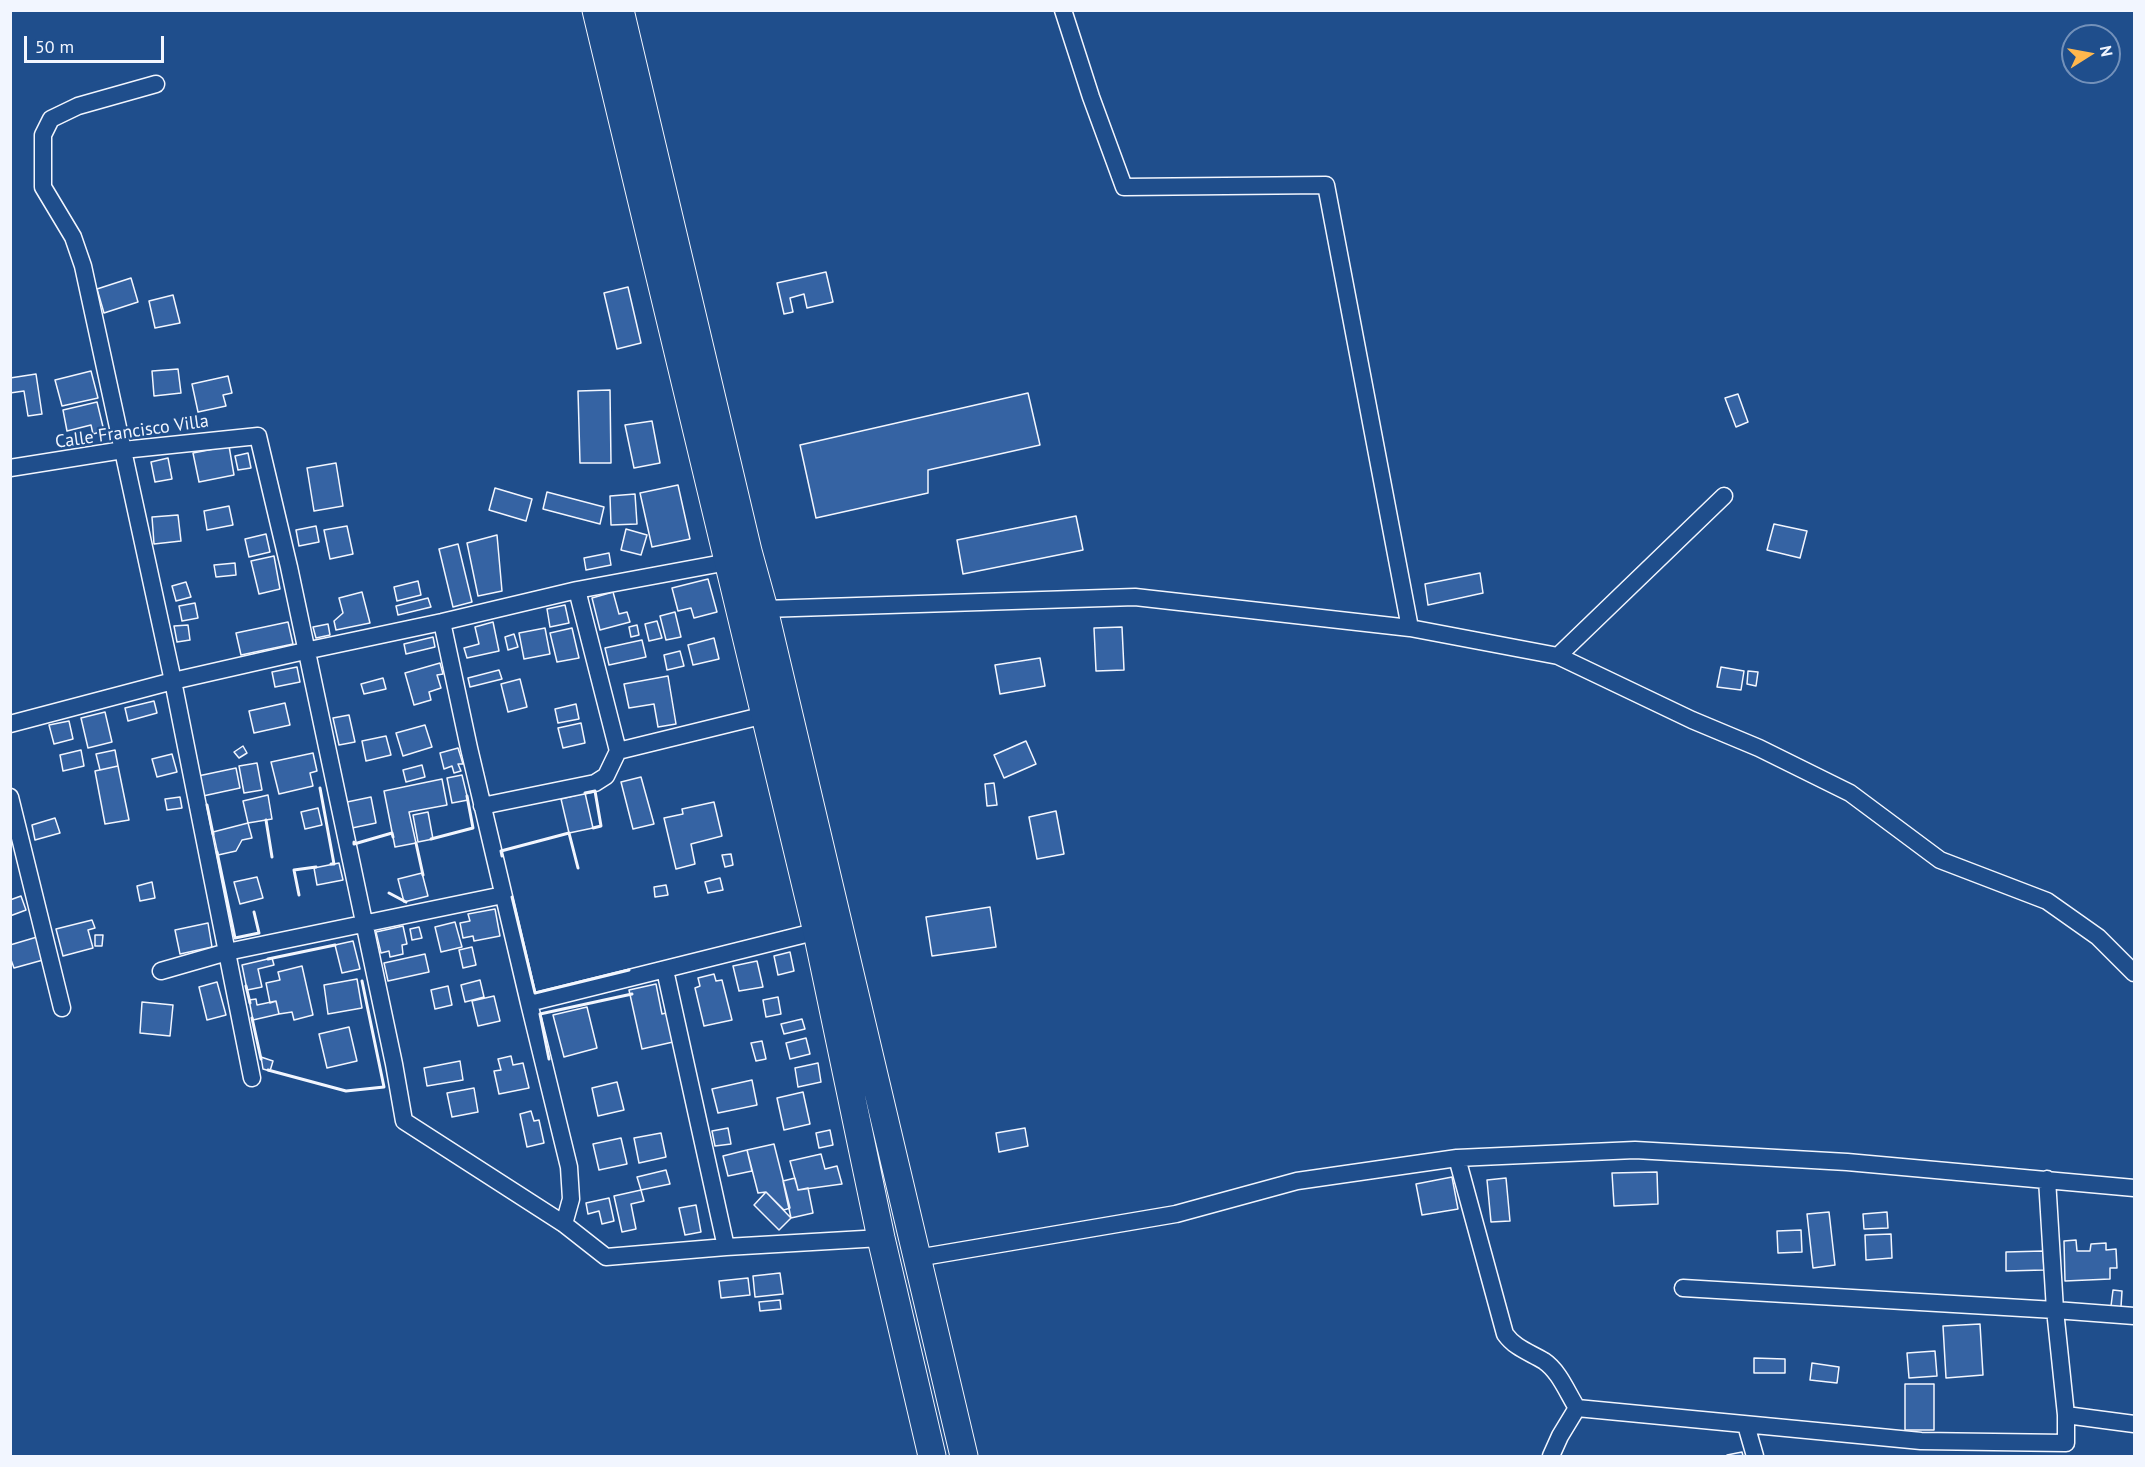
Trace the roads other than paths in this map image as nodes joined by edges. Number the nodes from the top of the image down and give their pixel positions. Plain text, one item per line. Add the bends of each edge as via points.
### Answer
1 (596, 10) edge
2 (620, 10) edge
3 (1063, 10) edge
4 (156, 84) dead end
5 (123, 450) junction
6 (10, 468) edge
7 (1724, 496) dead end
8 (740, 562) junction
9 (577, 590) junction
10 (764, 609) junction
11 (442, 622) junction
12 (1410, 628) junction
13 (306, 651) junction
14 (1558, 656) junction
15 (173, 681) junction
16 (765, 715) junction
17 (10, 724) edge
18 (618, 751) junction
19 (10, 797) edge
20 (482, 806) junction
21 (503, 895) junction
22 (364, 923) junction
23 (828, 929) junction
24 (226, 952) junction
25 (665, 970) junction
26 (162, 971) dead end
27 (2134, 974) edge
28 (529, 1003) junction
29 (62, 1008) dead end
30 (252, 1078) dead end
31 (1457, 1158) junction
32 (2047, 1179) junction
33 (2134, 1188) edge
34 (564, 1224) junction
35 (881, 1238) junction
36 (726, 1247) junction
37 (917, 1258) junction
38 (1683, 1288) dead end
39 (2055, 1310) junction
40 (2134, 1316) edge
41 (1577, 1408) junction
42 (2066, 1415) junction
43 (954, 1416) junction
44 (924, 1422) junction
45 (2134, 1424) edge
46 (1746, 1425) junction
47 (2067, 1450) edge
48 (932, 1456) edge
49 (963, 1456) edge
50 (1551, 1456) edge
51 (1755, 1456) edge

1 - 8 main road
2 - 8 main road
3 - 12 street via 1124,186 1326,185
4 - 5 street via 78,106 51,119 43,135 43,187 73,237 82,266
5 - 6 street, Calle Francisco Villa
5 - 13 street, Calle Francisco Villa via 258,436
5 - 15 street
7 - 14 street
8 - 9 street
8 - 10 main road
8 - 16 main road
9 - 11 street
9 - 18 street
10 - 12 street via 1135,597
10 - 23 main road
11 - 13 street
11 - 20 street
12 - 14 street
13 - 15 street
13 - 22 street
14 - 27 street via 1850,794 1940,860 2047,901 2098,937
15 - 17 street
15 - 24 street
16 - 18 street
16 - 23 main road
18 - 20 street via 606,776 596,783
19 - 29 street
20 - 21 street
21 - 22 street
21 - 28 street
22 - 24 street
22 - 34 street via 404,1121
23 - 25 street
23 - 35 main road
23 - 37 main road
24 - 26 street
24 - 30 street
25 - 28 street
25 - 36 street
28 - 34 street via 569,1167 571,1199
31 - 32 street via 1635,1150
31 - 37 street via 1298,1181 1176,1214
31 - 41 street via 1505,1334 1512,1344 1555,1371
32 - 33 street
32 - 39 street
34 - 36 street via 606,1257
35 - 36 street
35 - 44 main road
37 - 43 main road
38 - 39 street
39 - 40 street
39 - 42 street
41 - 46 street
41 - 50 street
42 - 45 street
42 - 47 street
43 - 44 main road
43 - 49 main road
44 - 48 main road
46 - 47 street
46 - 51 street

